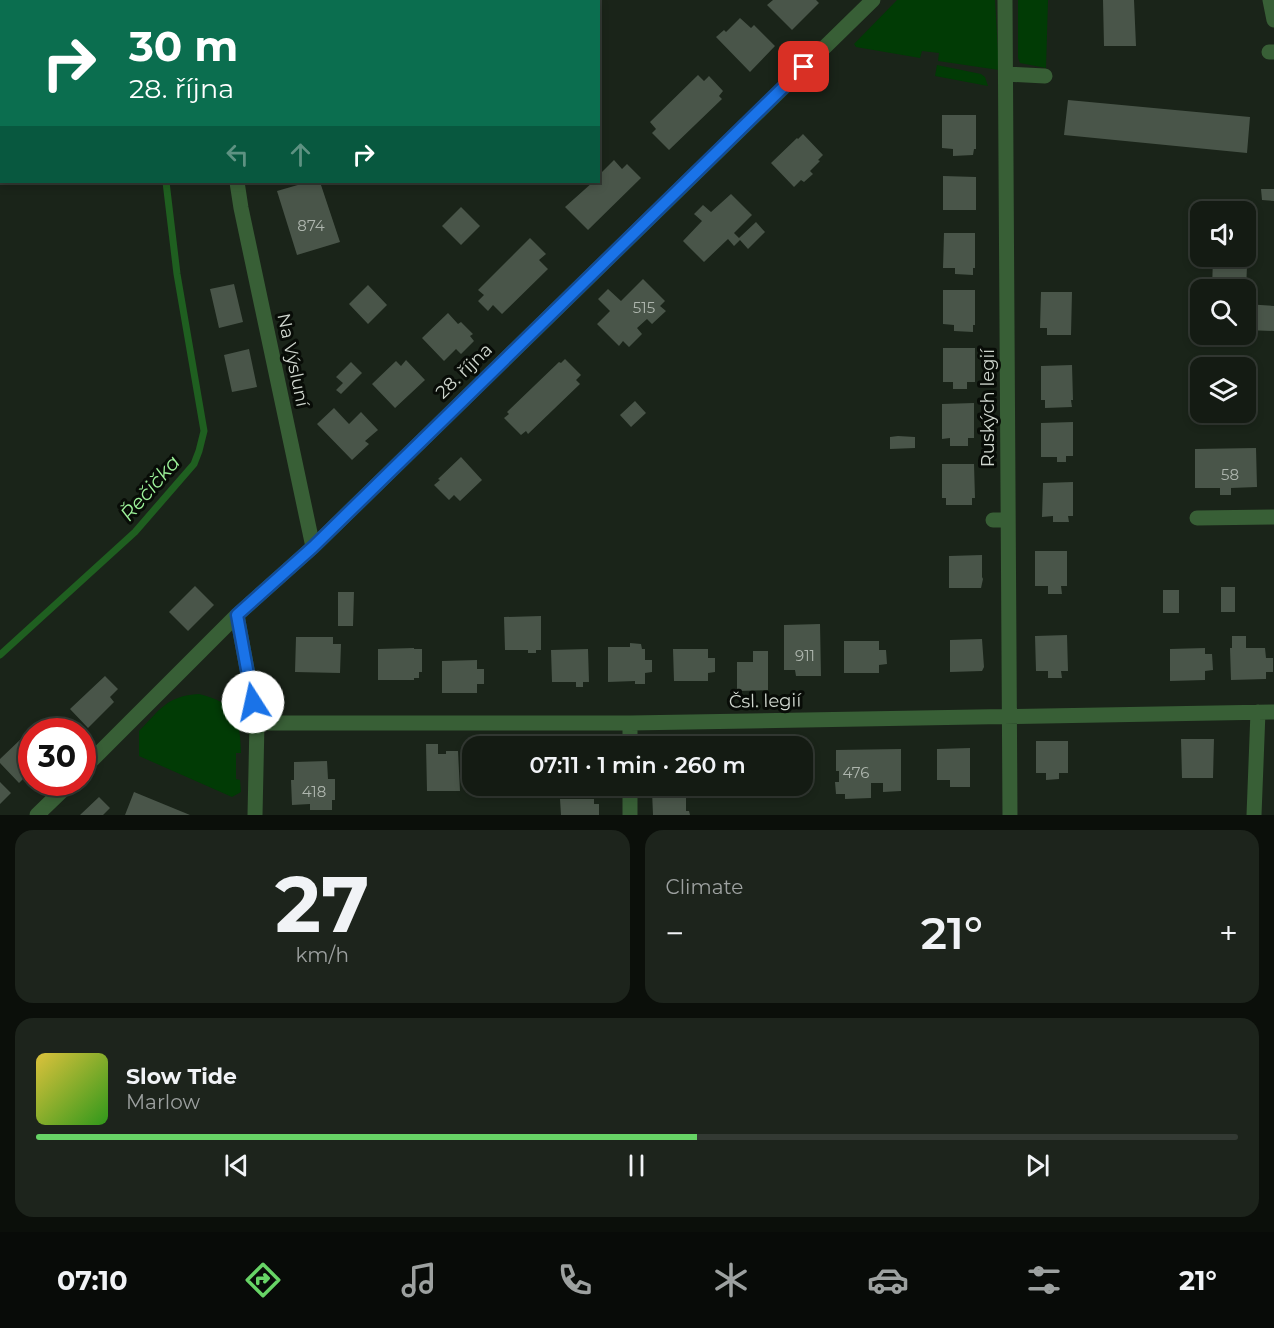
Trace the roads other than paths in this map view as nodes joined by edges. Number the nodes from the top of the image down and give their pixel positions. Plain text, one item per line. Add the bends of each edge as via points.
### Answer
1 (873, 0) edge
2 (1005, 0) edge
3 (1270, 0) edge
4 (1274, 20) edge
5 (1005, 74) junction
6 (1045, 76) dead end
7 (237, 183) edge
8 (1274, 517) edge
9 (1197, 518) dead end
10 (313, 547) junction
11 (237, 615) junction
12 (1258, 712) junction
13 (1274, 712) edge
14 (1010, 717) junction
15 (257, 723) junction
16 (630, 723) junction
17 (630, 736) edge
18 (96, 756) edge
19 (56, 796) edge
20 (630, 796) edge
21 (38, 815) edge
22 (255, 815) edge
23 (630, 815) edge
24 (1010, 815) edge
25 (1254, 815) edge

1 - 10 street, 28. října
2 - 5 street, Ruských legií
3 - 4 street
5 - 6 street
5 - 14 street, Ruských legií via 1000,520
7 - 10 street, Na Výsluní
8 - 9 street
10 - 11 street, 28. října
11 - 15 street
11 - 18 street, 28. října
12 - 13 street, Čsl. legií
12 - 14 street, Čsl. legií
12 - 25 street
14 - 16 street, Čsl. legií
14 - 24 street, Ruských legií
15 - 16 street, Čsl. legií
15 - 22 street
16 - 17 street
19 - 21 street
20 - 23 street

